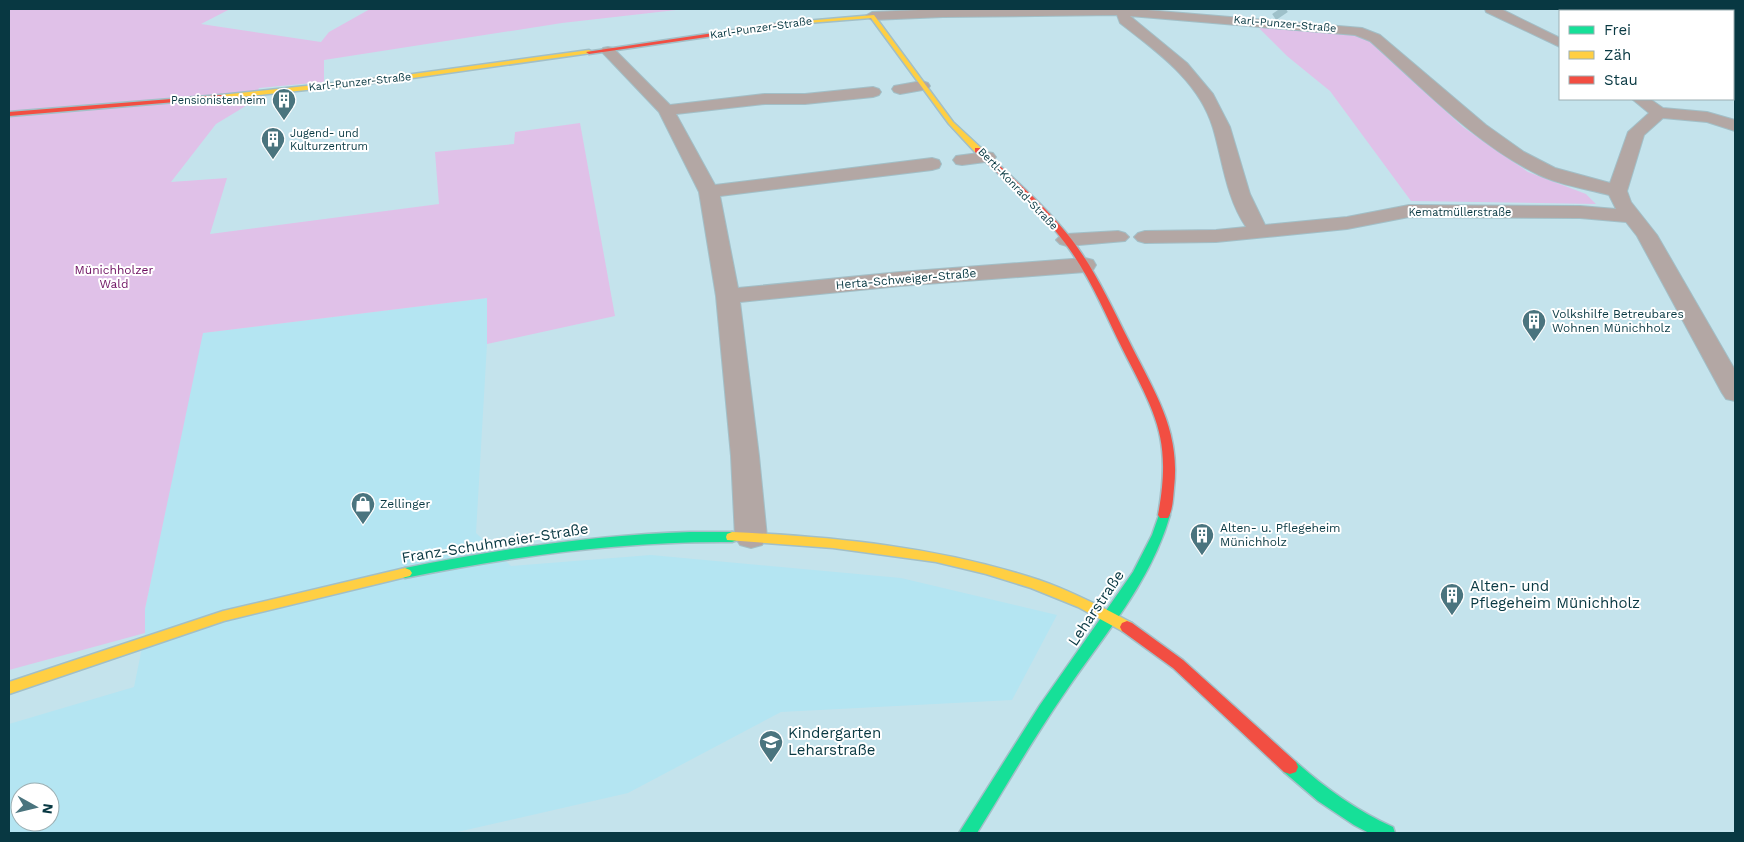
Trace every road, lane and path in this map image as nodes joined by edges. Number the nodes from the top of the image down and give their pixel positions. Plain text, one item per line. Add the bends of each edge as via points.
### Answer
1 (1491, 9) edge
2 (1122, 11) junction
3 (1143, 11) edge
4 (872, 16) junction
5 (1559, 43) edge
6 (608, 51) junction
7 (922, 86) junction
8 (900, 89) dead end
9 (873, 92) dead end
10 (1641, 100) edge
11 (666, 110) junction
12 (1659, 112) junction
13 (9, 114) edge
14 (1735, 126) edge
15 (987, 157) junction
16 (962, 160) dead end
17 (932, 164) dead end
18 (1617, 191) junction
19 (709, 192) junction
20 (1632, 216) junction
21 (1259, 231) junction
22 (1118, 237) dead end
23 (1145, 237) dead end
24 (1066, 240) junction
25 (1085, 265) junction
26 (728, 296) junction
27 (1142, 378) joint
28 (1735, 393) edge
29 (751, 538) junction
30 (1111, 618) junction
31 (9, 688) edge
32 (967, 833) edge
33 (1387, 833) edge

1 - 5 street
2 - 3 street, Karl-Punzer-Straße
2 - 4 street, Karl-Punzer-Straße
2 - 21 street via 1125,20 1176,62 1202,90 1221,126 1233,178 1245,209
3 - 18 street, Karl-Punzer-Straße via 1284,20 1357,31 1375,38 1480,129 1534,166
4 - 6 street, Karl-Punzer-Straße via 814,20
4 - 7 street, Bertl-Konrad-Straße
6 - 11 street
6 - 13 street, Karl-Punzer-Straße via 383,80
7 - 8 street
7 - 15 street, Bertl-Konrad-Straße via 950,123
9 - 11 street
10 - 12 street
11 - 19 street
12 - 14 street via 1697,115
12 - 18 street via 1637,132
15 - 16 street
15 - 24 street, Bertl-Konrad-Straße
17 - 19 street
18 - 20 street
19 - 26 street
20 - 21 street, Kematmüllerstraße via 1570,212 1409,211 1347,223
20 - 28 street via 1646,235
21 - 23 street, Kematmüllerstraße via 1202,237
22 - 24 street
24 - 25 street, Bertl-Konrad-Straße
25 - 26 street, Herta-Schweiger-Straße
25 - 27 street, Bertl-Konrad-Straße
26 - 29 street
27 - 30 street, Leharstraße via 1166,433 1170,459 1168,495 1161,529
29 - 30 street, Franz-Schuhmeier-Straße via 839,544 913,554 984,569 1055,592
29 - 31 street, Franz-Schuhmeier-Straße via 631,538 465,561 307,594 203,622
30 - 32 street, Leharstraße via 1072,670
30 - 33 street, Franz-Schuhmeier-Straße via 1171,658 1324,798

